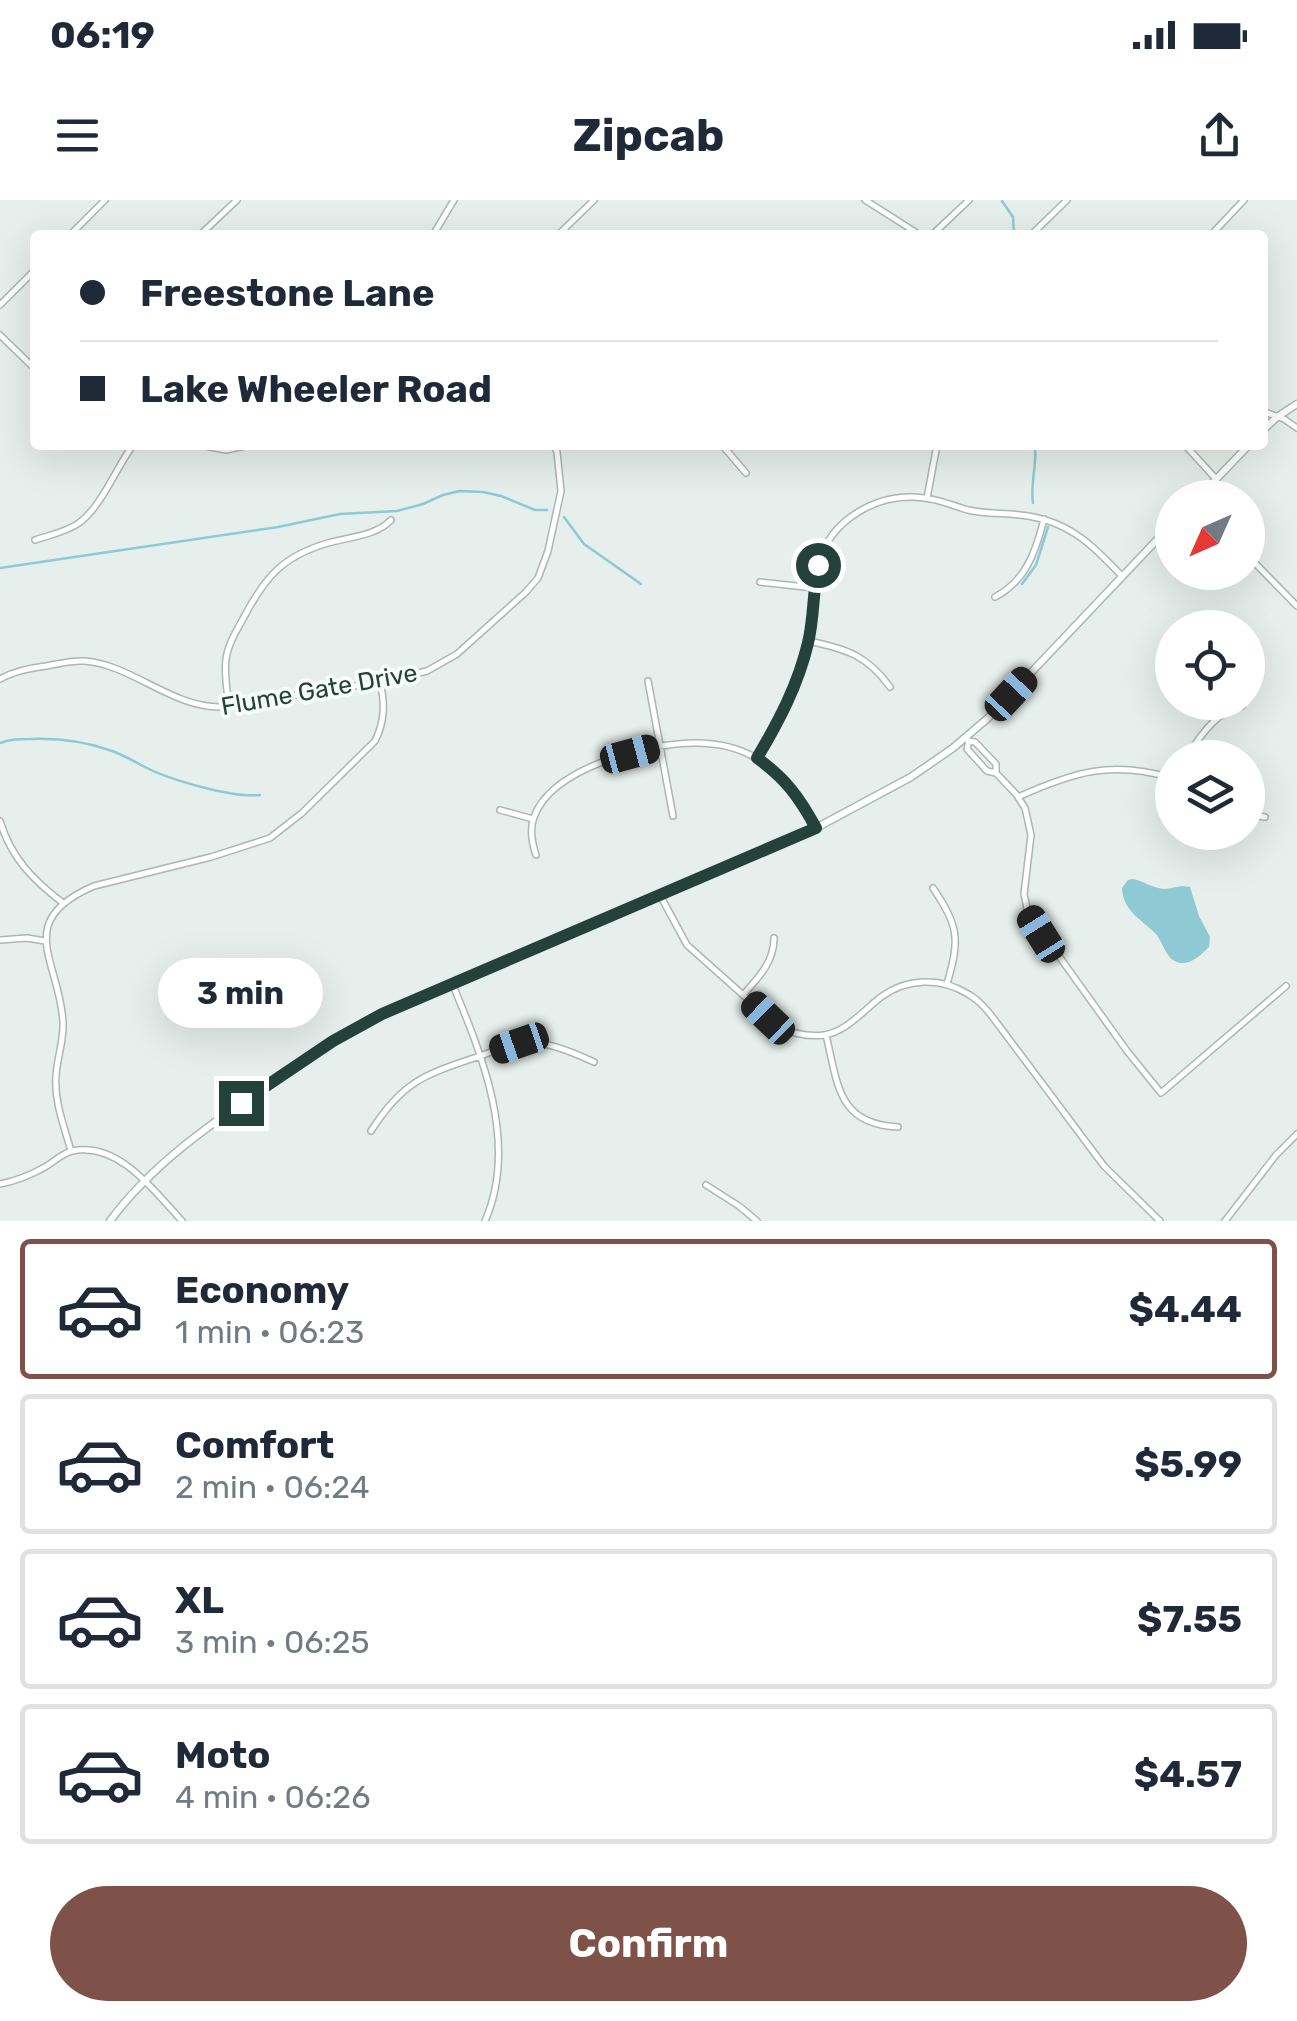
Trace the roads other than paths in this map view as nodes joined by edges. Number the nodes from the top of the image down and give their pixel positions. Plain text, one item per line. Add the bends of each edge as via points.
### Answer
1 (105, 200) edge
2 (237, 200) edge
3 (454, 200) edge
4 (594, 200) edge
5 (865, 200) edge
6 (969, 200) edge
7 (1068, 200) edge
8 (1244, 200) edge
9 (75, 230) edge
10 (205, 230) edge
11 (436, 230) edge
12 (563, 230) edge
13 (912, 230) edge
14 (937, 230) edge
15 (1036, 230) edge
16 (1215, 230) edge
17 (30, 275) edge
18 (0, 305) edge
19 (0, 335) edge
20 (30, 363) edge
21 (1297, 404) edge
22 (1268, 413) edge
23 (1277, 417) junction
24 (1268, 425) edge
25 (1297, 428) edge
26 (130, 450) edge
27 (556, 450) edge
28 (726, 450) edge
29 (937, 450) edge
30 (1190, 450) edge
31 (1244, 450) edge
32 (746, 473) dead end
33 (1216, 479) joint
34 (927, 498) junction
35 (1044, 519) junction
36 (391, 520) dead end
37 (35, 540) dead end
38 (1155, 542) edge
39 (1265, 573) edge
40 (1122, 576) junction
41 (760, 582) dead end
42 (814, 588) junction
43 (995, 596) dead end
44 (1297, 606) edge
45 (808, 641) junction
46 (0, 679) edge
47 (648, 681) dead end
48 (380, 682) junction
49 (890, 687) dead end
50 (229, 706) junction
51 (1217, 720) edge
52 (967, 740) junction
53 (1199, 740) edge
54 (660, 746) junction
55 (757, 758) junction
56 (996, 773) junction
57 (1155, 775) edge
58 (1018, 797) junction
59 (500, 810) dead end
60 (673, 816) dead end
61 (533, 818) junction
62 (0, 821) edge
63 (816, 828) junction
64 (536, 855) dead end
65 (933, 888) dead end
66 (660, 895) junction
67 (63, 903) junction
68 (774, 938) dead end
69 (0, 940) edge
70 (45, 941) junction
71 (452, 983) junction
72 (947, 984) junction
73 (1286, 986) dead end
74 (743, 994) junction
75 (826, 1036) junction
76 (480, 1056) junction
77 (594, 1062) dead end
78 (898, 1128) dead end
79 (371, 1131) dead end
80 (1297, 1134) edge
81 (71, 1151) junction
82 (145, 1181) junction
83 (0, 1184) edge
84 (706, 1185) dead end
85 (110, 1221) edge
86 (182, 1221) edge
87 (485, 1221) edge
88 (757, 1221) edge
89 (1160, 1221) edge
90 (1224, 1221) edge

1 - 9 street
2 - 10 street
3 - 11 street
4 - 12 street
5 - 13 street
6 - 14 street
7 - 15 street
8 - 16 street
17 - 18 street
19 - 20 street
21 - 23 street
22 - 23 street
23 - 24 street
23 - 25 street
26 - 37 street via 80,523
27 - 48 street, Flume Gate Drive via 561,490 538,578 442,664
28 - 32 street
29 - 34 street
30 - 33 street
31 - 33 street
34 - 35 street via 970,511
34 - 42 street via 880,501 847,520 822,552
35 - 40 street via 1076,532
35 - 43 street via 1026,568
36 - 50 street via 383,529 297,555 271,574 228,649
38 - 40 street
39 - 44 street
40 - 52 street
41 - 42 street
42 - 45 street
45 - 49 street via 848,650
45 - 55 street via 788,704
46 - 50 street, Flume Gate Drive via 85,661 194,704
47 - 54 street
48 - 50 street, Flume Gate Drive
48 - 67 street via 382,726 374,741 270,838 94,886
51 - 53 street
52 - 56 street via 996,764
52 - 56 street via 967,749
52 - 63 street
54 - 55 street via 709,744
54 - 60 street
54 - 61 street via 565,781
55 - 63 street via 790,786
56 - 58 street
57 - 58 street via 1087,771
58 - 73 street via 1031,835 1028,913 1160,1093
59 - 61 street
61 - 64 street
62 - 67 street via 18,863
63 - 66 street
65 - 72 street via 955,927
66 - 71 street
66 - 74 street via 686,945
67 - 70 street
68 - 74 street via 765,970
69 - 70 street
70 - 81 street via 62,1012 56,1085
71 - 76 street
71 - 82 street via 361,1024 241,1103
72 - 75 street via 898,987
72 - 89 street via 983,1006 1104,1166
74 - 75 street via 778,1027
75 - 78 street via 844,1100 868,1123
76 - 77 street via 519,1043 552,1046
76 - 79 street via 414,1082
76 - 87 street via 498,1146 497,1184
80 - 90 street
81 - 82 street via 106,1154
81 - 83 street
82 - 85 street
82 - 86 street
84 - 88 street

